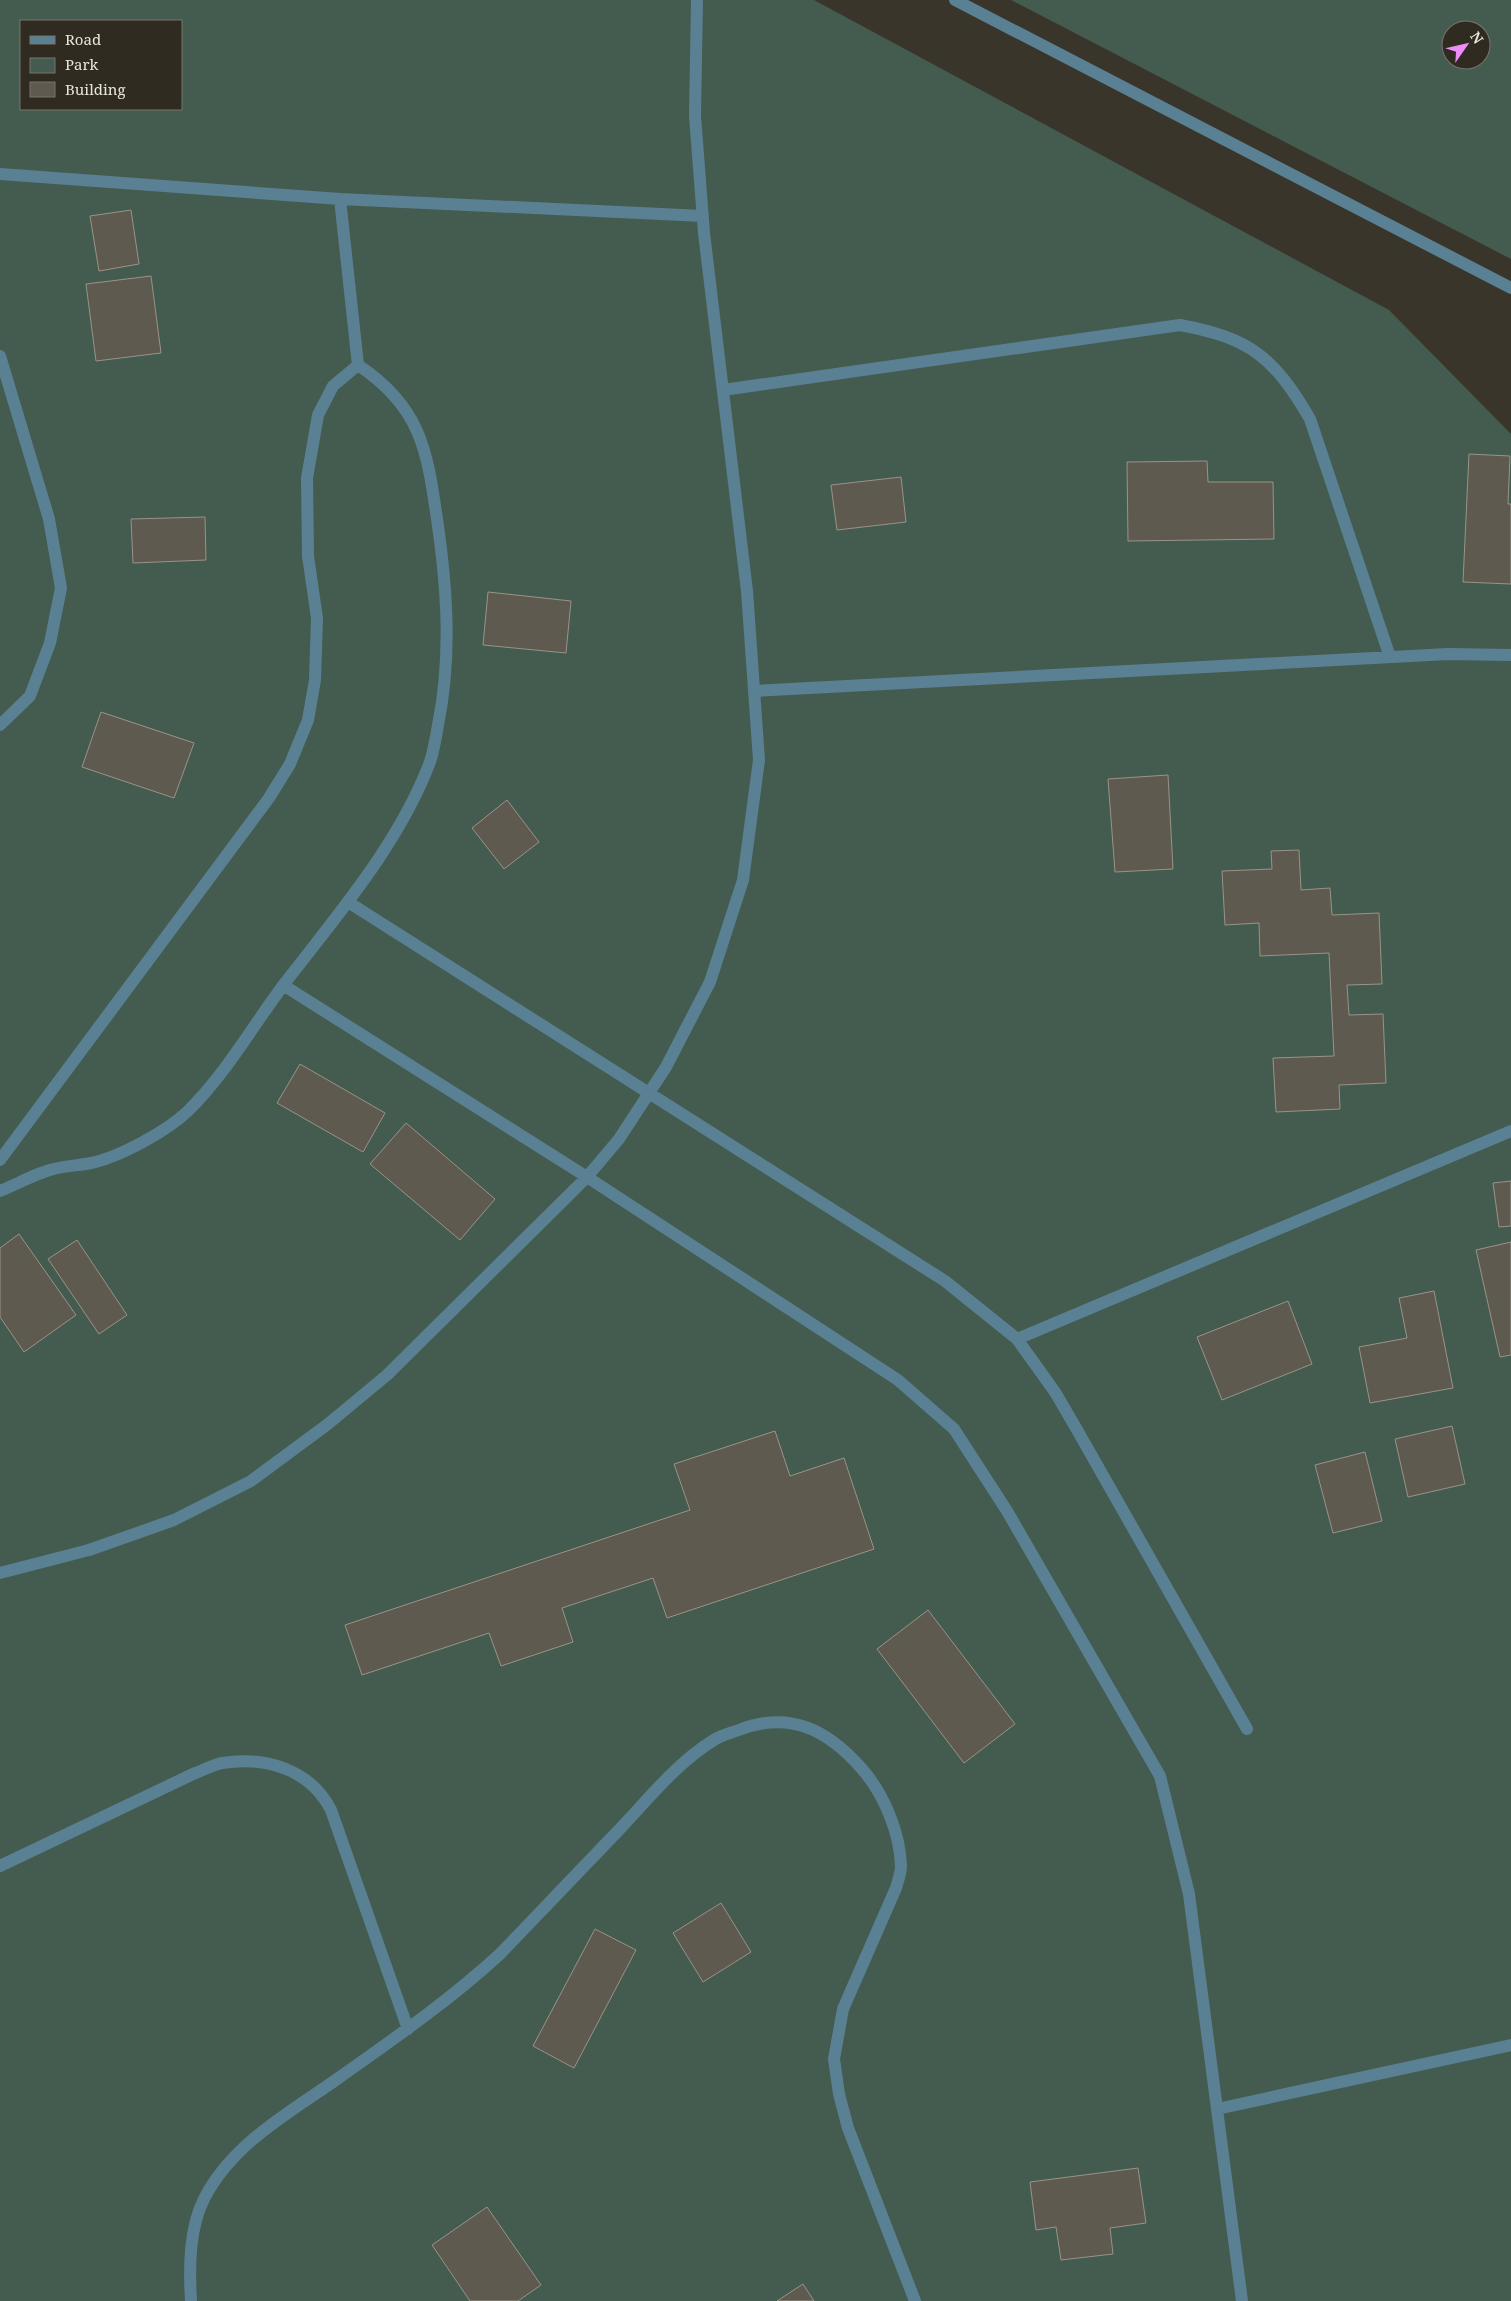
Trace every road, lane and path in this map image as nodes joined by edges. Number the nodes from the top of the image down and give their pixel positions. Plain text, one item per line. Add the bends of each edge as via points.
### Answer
1 (697, 0) edge
2 (955, 0) edge
3 (0, 174) edge
4 (340, 200) junction
5 (703, 216) junction
6 (1511, 288) edge
7 (0, 356) edge
8 (358, 365) junction
9 (723, 390) junction
10 (1511, 656) edge
11 (1390, 657) junction
12 (754, 691) junction
13 (0, 726) edge
14 (348, 902) junction
15 (284, 985) junction
16 (649, 1094) junction
17 (1511, 1131) edge
18 (0, 1160) edge
19 (587, 1177) junction
20 (0, 1191) edge
21 (1017, 1339) junction
22 (0, 1573) edge
23 (1247, 1729) dead end
24 (0, 1866) edge
25 (408, 2028) junction
26 (1511, 2045) edge
27 (1217, 2109) junction
28 (191, 2301) edge
29 (915, 2301) edge
30 (1242, 2301) edge

1 - 5 street via 695,116
2 - 6 street
3 - 4 street
4 - 5 street
4 - 8 street
5 - 9 street
7 - 13 street via 49,519 61,588 50,643 30,696
8 - 14 street via 379,379 399,400 416,426 428,459 443,560 448,648 441,711 431,759 410,808
8 - 18 street via 333,386 318,415 307,478 308,556 317,618 315,680 308,720 290,764 269,798
9 - 11 street via 1180,325 1214,331 1247,345 1272,364 1291,387 1310,419
9 - 12 street via 747,591
10 - 11 street via 1448,654
11 - 12 street
12 - 16 street via 759,760 743,880 710,982
14 - 15 street
14 - 16 street
15 - 19 street
15 - 20 street via 187,1112 128,1151 94,1163 46,1171
16 - 19 street via 619,1139
16 - 21 street via 945,1281
17 - 21 street
19 - 22 street via 387,1375 251,1481 174,1520 89,1550
19 - 27 street via 898,1380 954,1429 1007,1511 1160,1776 1189,1894
21 - 23 street via 1055,1392
24 - 25 street via 220,1764 262,1762 281,1767 307,1781 331,1810
25 - 28 street via 245,2144 222,2170 204,2198 193,2233
25 - 29 street via 471,1981 500,1954 674,1773 715,1739 755,1724 782,1721 810,1728 832,1739 866,1773 887,1810 898,1842 901,1868 896,1888 843,2008 834,2059 848,2128
26 - 27 street
27 - 30 street

